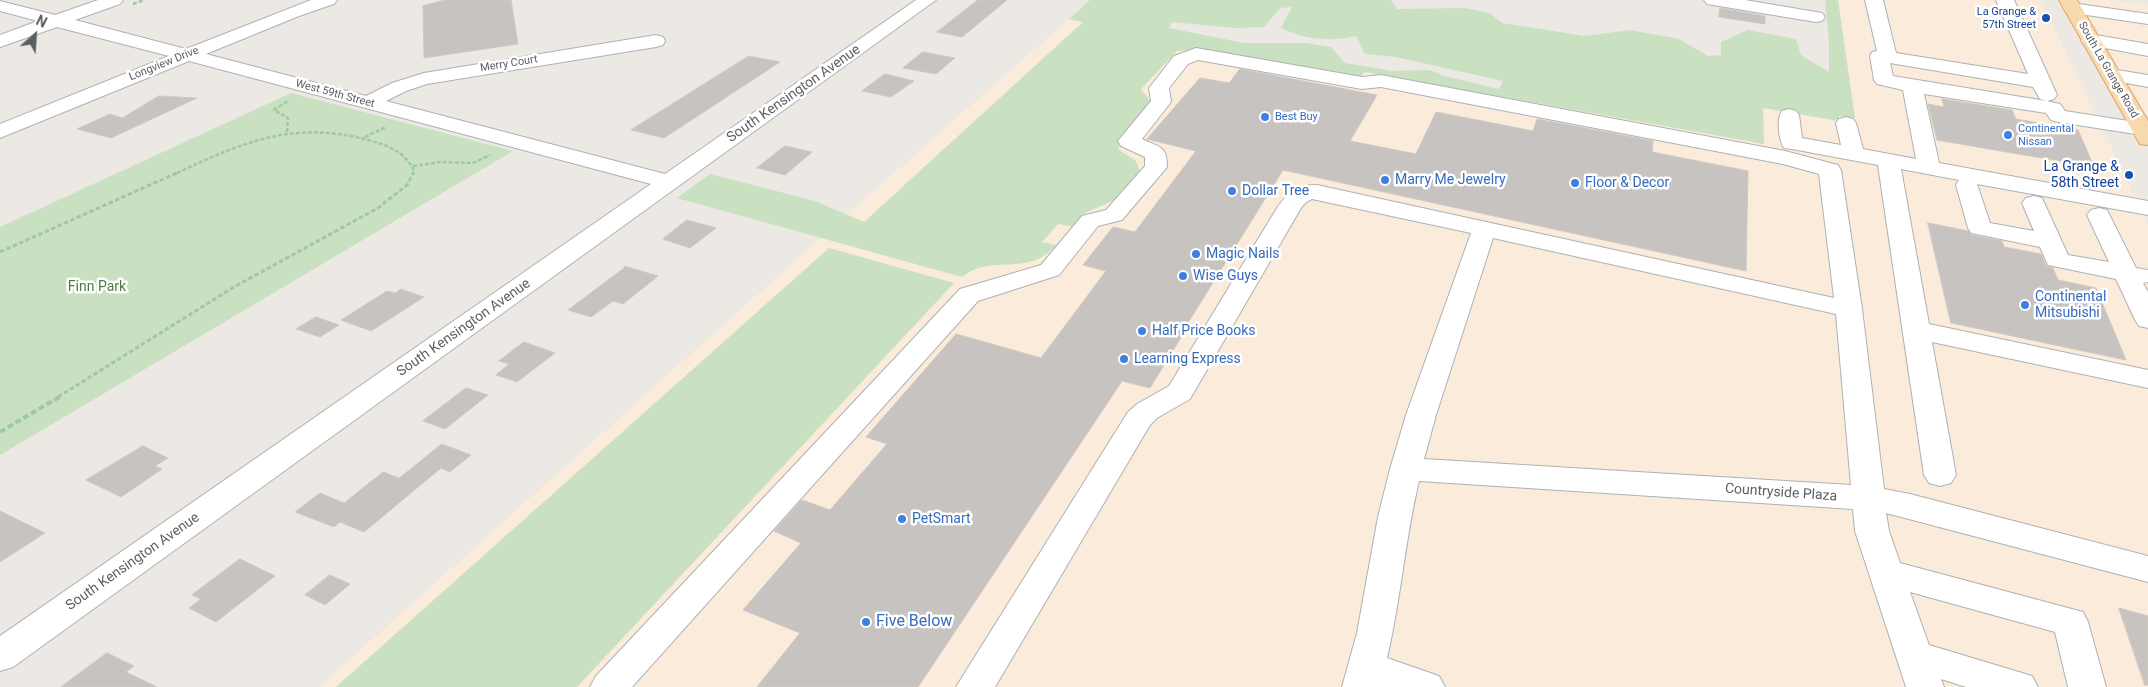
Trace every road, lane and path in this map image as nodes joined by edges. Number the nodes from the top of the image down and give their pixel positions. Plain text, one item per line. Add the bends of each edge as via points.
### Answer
1 (114, 0) edge
2 (328, 0) edge
3 (927, 0) edge
4 (1874, 0) edge
5 (2005, 0) edge
6 (2127, 0) edge
7 (1707, 3) edge
8 (2070, 4) edge
9 (0, 6) edge
10 (2147, 15) edge
11 (1816, 17) edge
12 (56, 21) junction
13 (0, 41) edge
14 (656, 41) dead end
15 (2095, 48) junction
16 (2148, 50) edge
17 (185, 56) junction
18 (1888, 57) junction
19 (2148, 64) edge
20 (1960, 74) dead end
21 (2111, 75) junction
22 (2005, 76) junction
23 (1918, 80) junction
24 (2148, 81) edge
25 (2041, 82) junction
26 (1967, 94) junction
27 (2122, 94) junction
28 (2148, 98) edge
29 (288, 101) dead end
30 (2014, 102) junction
31 (367, 103) junction
32 (2053, 108) junction
33 (1789, 115) dead end
34 (1846, 123) dead end
35 (386, 127) dead end
36 (0, 132) edge
37 (287, 132) junction
38 (2146, 135) edge
39 (364, 138) junction
40 (490, 155) dead end
41 (1854, 155) junction
42 (1888, 161) junction
43 (413, 166) junction
44 (1929, 168) junction
45 (670, 182) junction
46 (1967, 185) dead end
47 (2034, 203) dead end
48 (2148, 208) edge
49 (2099, 215) dead end
50 (1484, 230) junction
51 (2051, 242) junction
52 (0, 252) edge
53 (2137, 275) edge
54 (1849, 309) junction
55 (2148, 320) edge
56 (1916, 330) junction
57 (2148, 379) edge
58 (0, 432) edge
59 (1406, 468) junction
60 (1940, 475) dead end
61 (1869, 498) junction
62 (2148, 569) edge
63 (1885, 572) junction
64 (0, 656) edge
65 (1919, 671) edge
66 (1364, 677) edge
67 (608, 687) edge
68 (975, 687) edge
69 (1426, 687) edge
70 (2018, 687) edge
71 (2087, 687) edge

1 - 12 street
2 - 17 street, Longview Drive
3 - 45 street, South Kensington Avenue
4 - 18 street
5 - 25 street
6 - 10 street
7 - 11 street
8 - 10 street
8 - 15 main road, South La Grange Road
9 - 12 street, West 59th Street
12 - 13 street
12 - 17 street, West 59th Street
14 - 31 street, Merry Court via 431,77 399,86
15 - 16 street
15 - 19 street
15 - 21 main road, South La Grange Road
17 - 31 street, West 59th Street
17 - 36 street, Longview Drive
18 - 22 street
18 - 23 street via 1879,56 1884,80
20 - 26 street
21 - 24 street
21 - 27 main road, South La Grange Road
22 - 25 street
22 - 30 street
23 - 26 street
23 - 44 street
25 - 32 street
26 - 30 street
27 - 28 street
27 - 38 main road, South La Grange Road
29 - 37 path via 274,110 288,118
30 - 32 street
31 - 45 street, West 59th Street
32 - 38 street via 2058,116
33 - 41 street via 1792,143
34 - 41 street
35 - 39 path
37 - 39 path via 326,131
37 - 52 path via 221,151 118,201
39 - 43 path via 398,152
40 - 43 path via 473,163 441,162
41 - 42 street
42 - 44 street
42 - 56 street
43 - 58 path via 413,176 407,185 384,204 234,287
44 - 48 street
45 - 64 street, South Kensington Avenue
46 - 51 street via 1980,228
47 - 51 street
49 - 53 street
50 - 54 street
50 - 59 street
50 - 68 street via 1317,192 1297,195 1187,382 1180,392 1147,411 1140,419
51 - 53 street via 2057,260
53 - 55 street
54 - 61 street
54 - 67 street via 1830,170 1785,158 1381,81 1362,83 1196,54 1181,60 1159,88 1161,102 1129,141 1156,154 1156,167 1114,215 1090,221 1050,270 968,295
56 - 57 street
56 - 60 street
59 - 61 street, Countryside Plaza
59 - 66 street
61 - 62 street, Countryside Plaza
61 - 63 street via 1872,531
63 - 65 street
63 - 71 street via 2070,622
65 - 70 street
66 - 69 street

